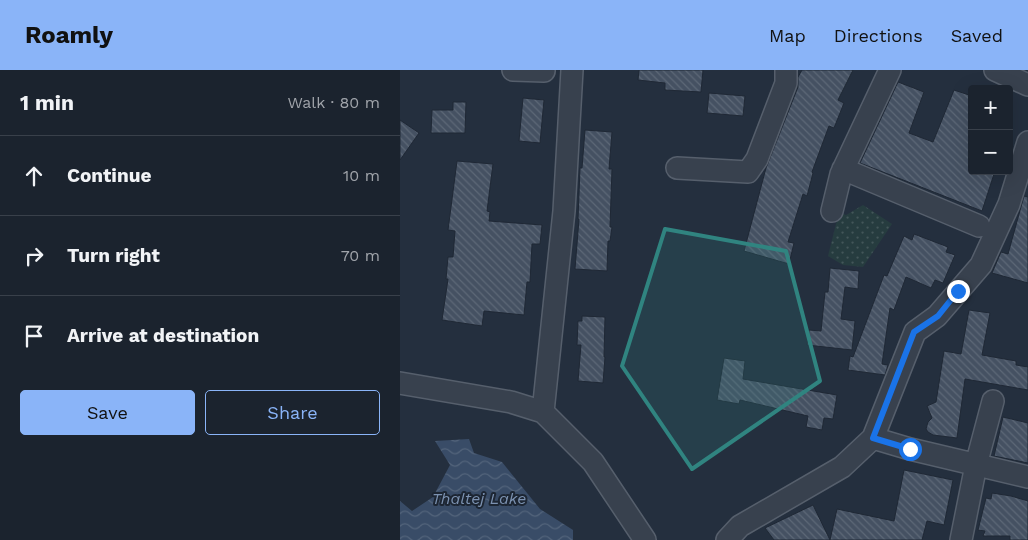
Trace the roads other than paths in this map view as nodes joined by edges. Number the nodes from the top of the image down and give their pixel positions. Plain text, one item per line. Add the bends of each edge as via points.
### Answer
1 (513, 70) edge
2 (572, 70) edge
3 (786, 70) edge
4 (890, 70) edge
5 (995, 70) edge
6 (544, 71) dead end
7 (1028, 85) edge
8 (1028, 142) edge
9 (677, 168) dead end
10 (843, 169) junction
11 (832, 210) dead end
12 (979, 226) dead end
13 (400, 383) edge
14 (993, 401) dead end
15 (543, 412) junction
16 (873, 438) junction
17 (976, 465) junction
18 (1028, 477) edge
19 (644, 540) edge
20 (727, 540) edge
21 (961, 540) edge

1 - 6 street
2 - 15 street via 564,211
3 - 9 street via 786,83 748,172
4 - 10 street
5 - 7 street
8 - 16 street via 1009,204 981,265 938,316 914,332
10 - 11 street
10 - 12 street
13 - 15 street via 511,402
14 - 17 street
15 - 19 street via 593,462
16 - 17 street
16 - 20 street via 842,466 740,526
17 - 18 street
17 - 21 street

